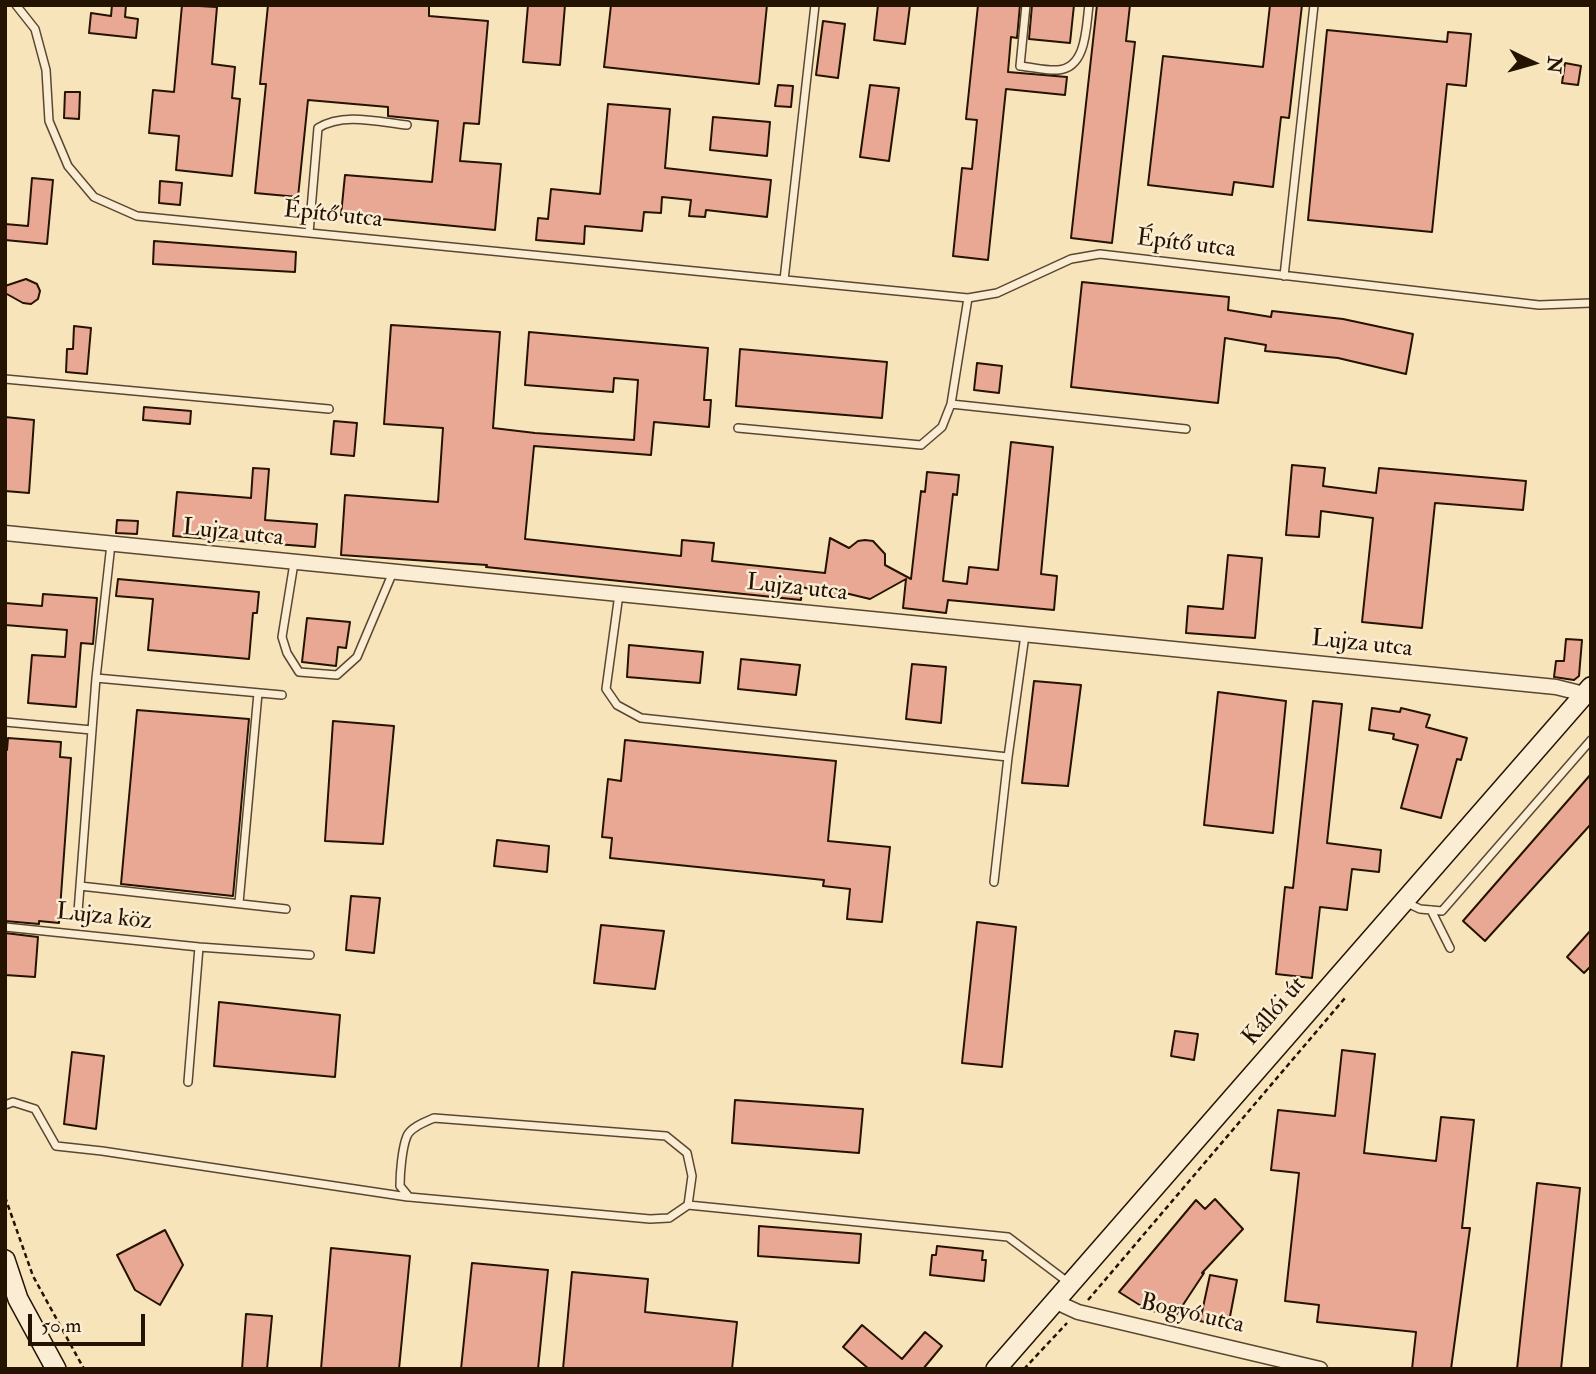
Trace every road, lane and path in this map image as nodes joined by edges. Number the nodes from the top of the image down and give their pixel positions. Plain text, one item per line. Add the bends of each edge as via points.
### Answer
1 (16, 5) edge
2 (815, 5) edge
3 (1026, 5) edge
4 (1089, 5) edge
5 (1314, 5) edge
6 (407, 125) dead end
7 (309, 233) junction
8 (1284, 276) junction
9 (784, 280) junction
10 (968, 298) junction
11 (1591, 303) edge
12 (5, 379) edge
13 (951, 404) junction
14 (328, 409) dead end
15 (738, 428) dead end
16 (1186, 429) dead end
17 (5, 533) edge
18 (111, 544) junction
19 (294, 563) junction
20 (393, 572) junction
21 (619, 594) junction
22 (1026, 635) junction
23 (96, 678) junction
24 (258, 693) junction
25 (1588, 694) edge
26 (282, 695) dead end
27 (5, 722) edge
28 (92, 730) junction
29 (1591, 740) edge
30 (1008, 757) junction
31 (995, 882) dead end
32 (80, 886) junction
33 (1404, 901) junction
34 (239, 903) junction
35 (286, 909) dead end
36 (1431, 910) junction
37 (78, 912) dead end
38 (5, 927) edge
39 (199, 947) junction
40 (1450, 948) dead end
41 (310, 955) dead end
42 (1348, 994) dead end
43 (188, 1082) dead end
44 (5, 1105) edge
45 (5, 1197) edge
46 (409, 1197) junction
47 (688, 1205) junction
48 (5, 1260) edge
49 (1070, 1283) junction
50 (11, 1301) edge
51 (1054, 1301) junction
52 (1078, 1312) junction
53 (56, 1369) edge
54 (84, 1369) edge
55 (996, 1369) edge
56 (1024, 1369) edge
57 (1320, 1369) edge

1 - 7 lane, Építő utca via 35,29 46,70 49,121 68,166 94,197 137,216
2 - 9 lane
3 - 4 lane via 1020,66 1060,70 1073,64 1084,47
5 - 8 lane
6 - 7 lane via 342,119 318,128
7 - 9 lane, Építő utca
8 - 10 lane, Építő utca via 1100,254 1071,259 997,293
8 - 11 lane, Építő utca via 1539,305
9 - 10 lane, Építő utca
10 - 13 lane
12 - 14 lane
13 - 15 lane via 942,427 921,445
13 - 16 lane
17 - 18 street, Lujza utca
18 - 19 street, Lujza utca
18 - 23 lane
19 - 20 street, Lujza utca
19 - 20 lane via 282,637 287,653 299,672 337,676 357,657
20 - 21 street, Lujza utca
21 - 22 street, Lujza utca
21 - 30 lane via 606,689 617,705 640,718
22 - 25 street, Lujza utca via 1556,687
22 - 30 lane
23 - 24 lane
23 - 28 lane
24 - 26 lane
24 - 34 lane
25 - 33 main road, Kállói út
27 - 28 lane
28 - 32 lane
29 - 36 lane via 1442,911
30 - 31 lane
32 - 34 lane
32 - 37 lane
33 - 36 lane
33 - 49 main road, Kállói út
34 - 35 lane
36 - 40 lane
38 - 39 lane, Lujza köz
39 - 41 lane, Lujza köz
39 - 43 lane
42 - 52 path
44 - 46 lane via 13,1102 36,1109 56,1146
45 - 54 path via 33,1276
46 - 47 lane via 650,1219 669,1218
46 - 47 lane via 400,1186 407,1135 434,1118 666,1136 687,1153 692,1176
47 - 49 lane via 1008,1237
48 - 50 main road
49 - 51 main road, Kállói út
50 - 53 main road
51 - 52 street, Bogyó utca
51 - 55 main road, Kállói út
52 - 56 path
52 - 57 street, Bogyó utca

